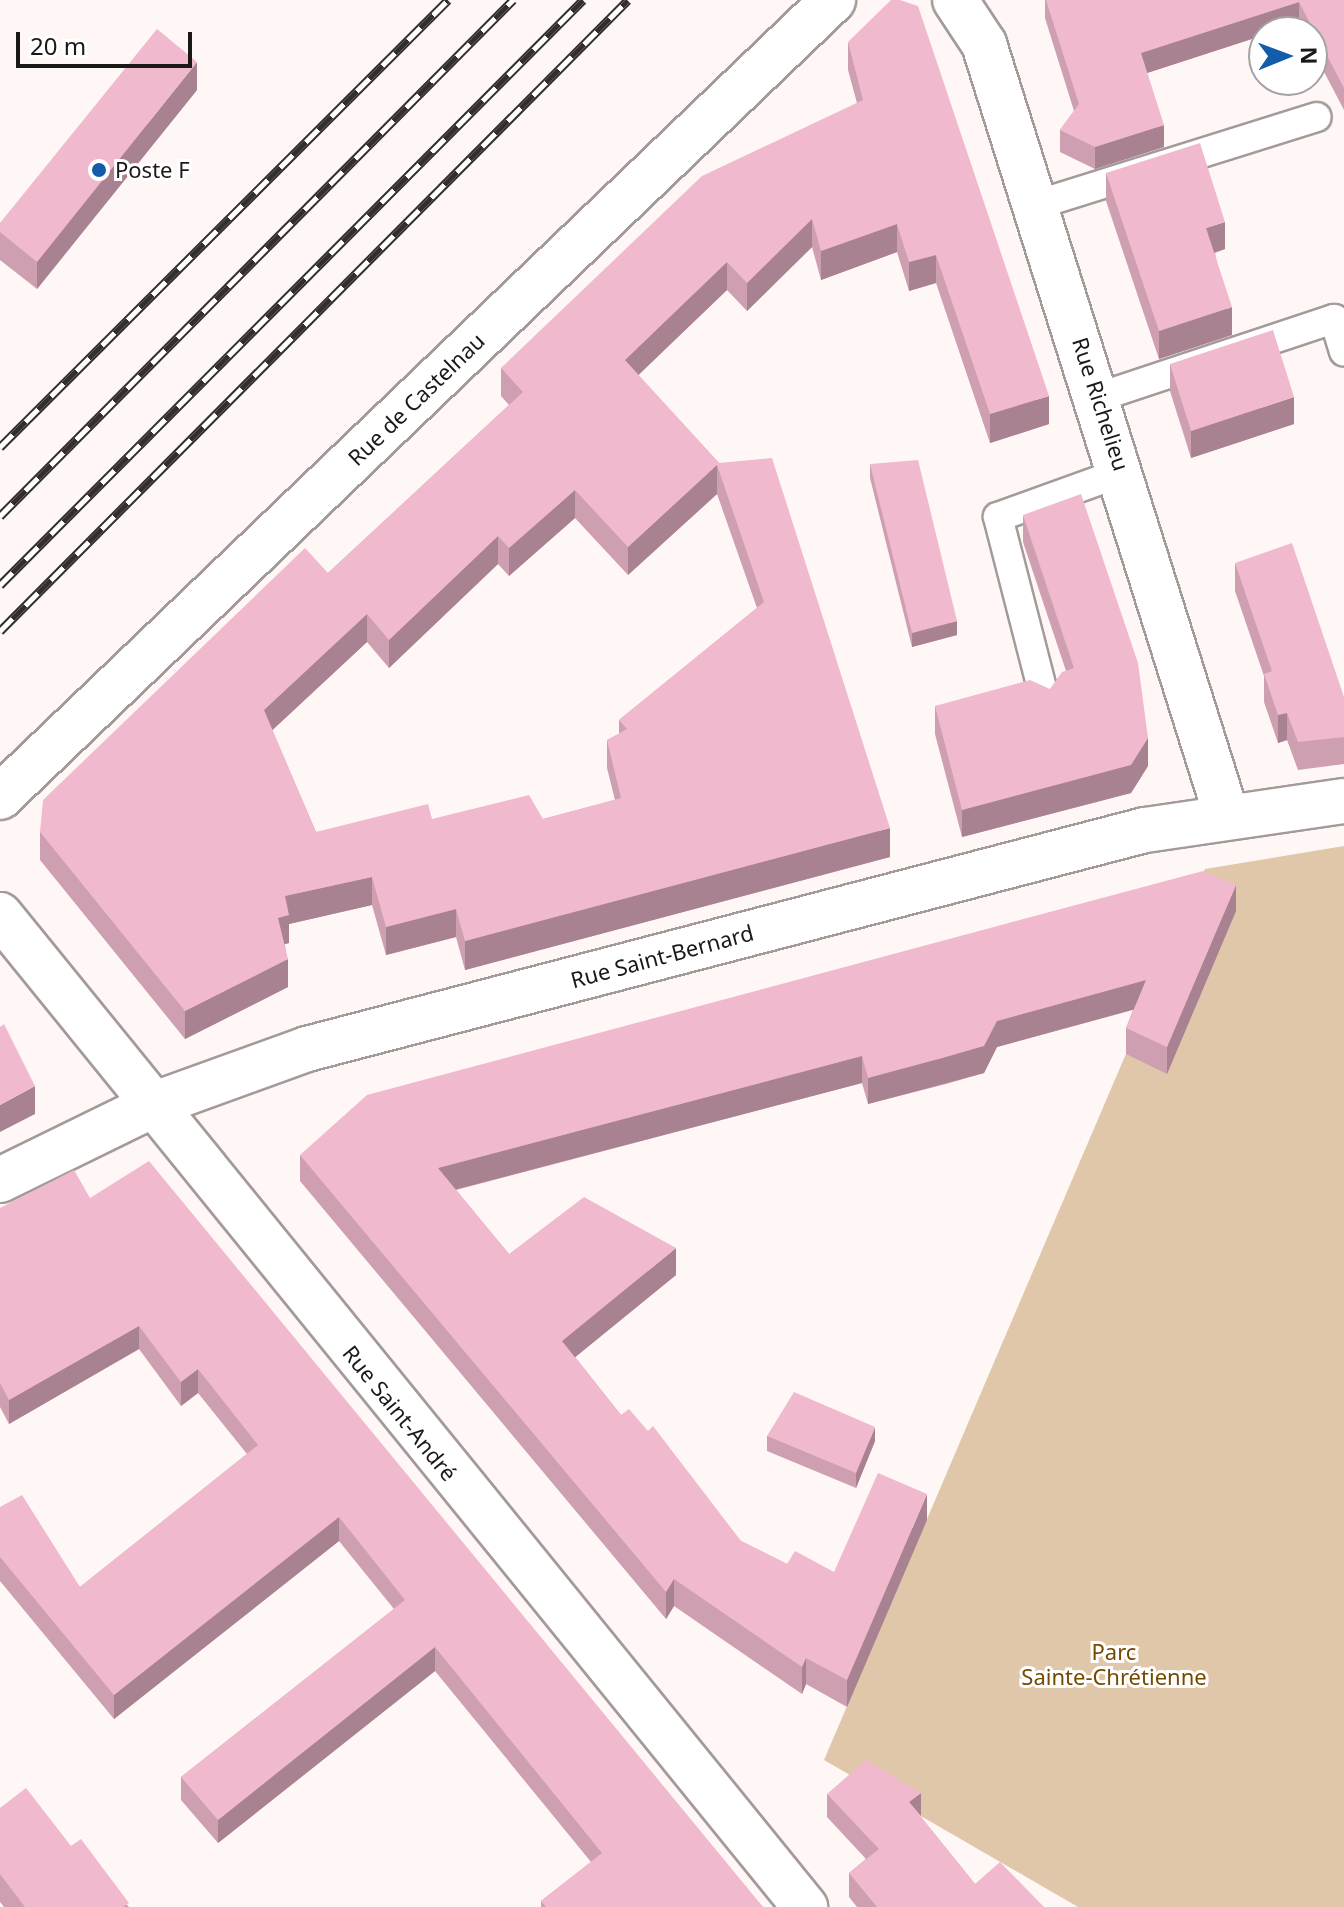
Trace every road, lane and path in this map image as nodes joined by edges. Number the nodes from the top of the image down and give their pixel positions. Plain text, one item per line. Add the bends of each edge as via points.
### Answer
1 (833, 0) edge
2 (955, 0) edge
3 (1316, 117) dead end
4 (1036, 205) junction
5 (1344, 351) edge
6 (1099, 397) junction
7 (1122, 472) junction
8 (1045, 700) edge
9 (0, 797) edge
10 (1344, 801) edge
11 (1227, 817) junction
12 (0, 915) edge
13 (155, 1104) junction
14 (0, 1180) edge
15 (805, 1907) edge

1 - 9 street, Rue de Castelnau
2 - 4 street, Rue Richelieu via 984,44
3 - 4 lane
4 - 6 street, Rue Richelieu
5 - 6 lane via 1334,319
6 - 7 street, Rue Richelieu
7 - 8 lane via 998,517
7 - 11 street, Rue Richelieu
10 - 11 street, Rue Saint-Bernard
11 - 13 street, Rue Saint-Bernard via 1130,833 307,1049
12 - 13 street, Rue Saint-André
13 - 14 street, Rue Saint-Bernard
13 - 15 street, Rue Saint-André via 217,1189

